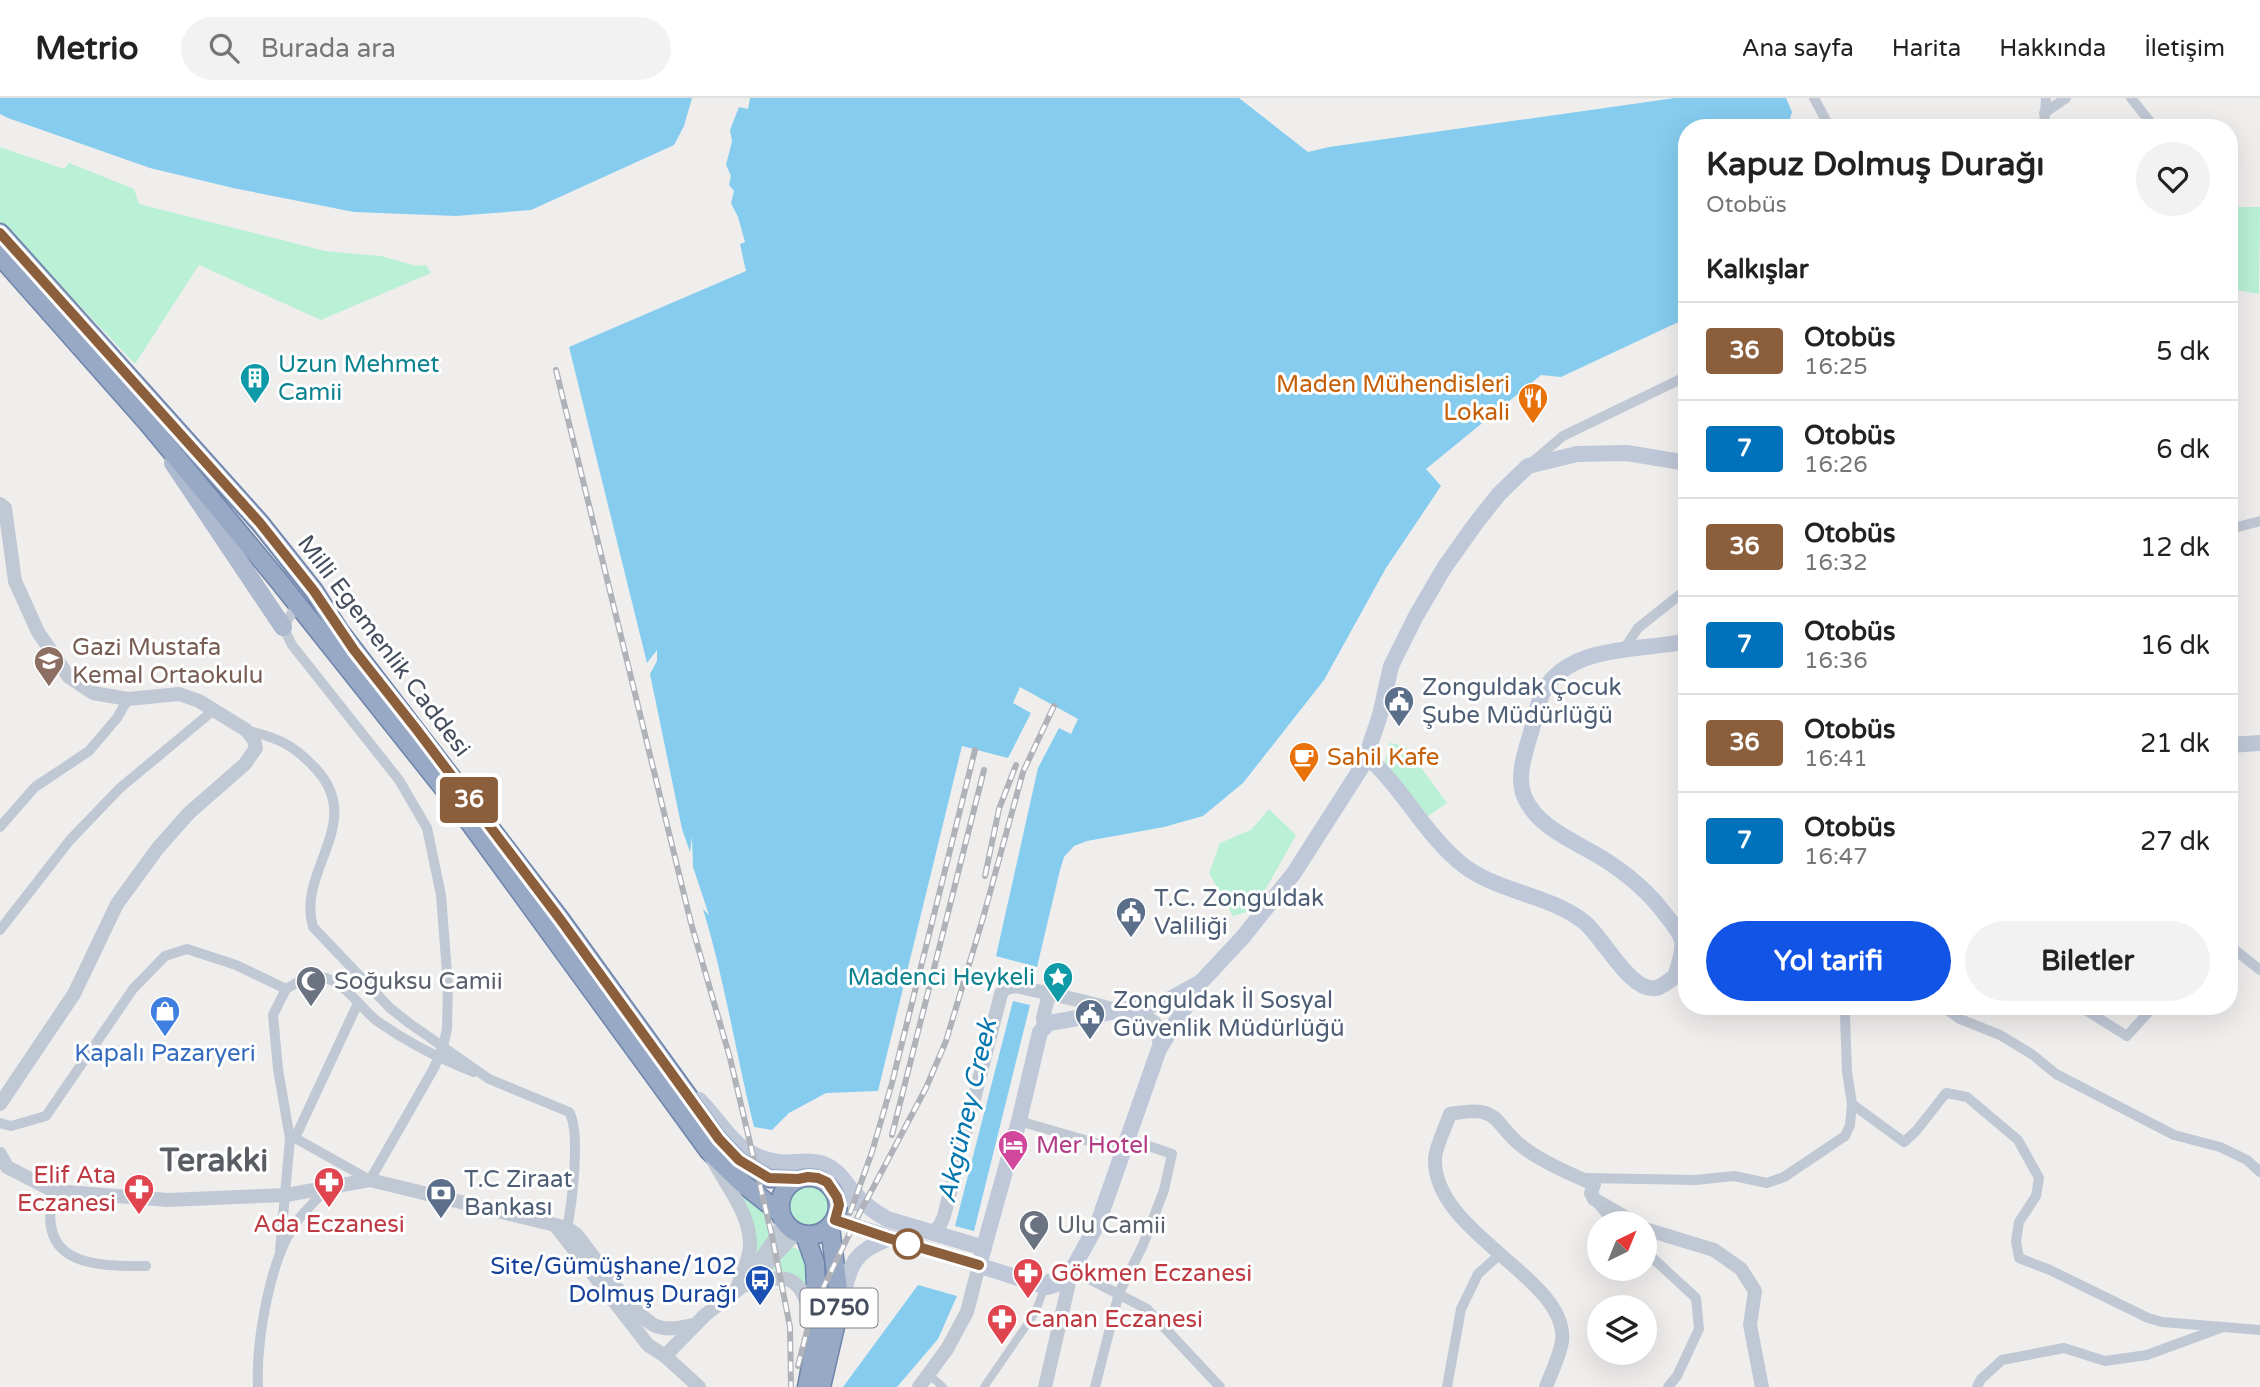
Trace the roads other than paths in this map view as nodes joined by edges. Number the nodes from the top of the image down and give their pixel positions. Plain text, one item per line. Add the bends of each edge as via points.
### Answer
1 (1814, 98) edge
2 (2046, 98) edge
3 (2066, 98) edge
4 (2131, 98) edge
5 (2044, 113) junction
6 (1825, 119) edge
7 (2044, 119) edge
8 (2148, 119) edge
9 (0, 233) edge
10 (0, 256) edge
11 (1678, 380) edge
12 (147, 422) junction
13 (1678, 462) edge
14 (1528, 466) junction
15 (0, 504) edge
16 (2260, 521) edge
17 (2238, 527) edge
18 (300, 573) junction
19 (284, 587) junction
20 (314, 591) junction
21 (1678, 596) edge
22 (297, 604) junction
23 (282, 625) junction
24 (1678, 642) edge
25 (1624, 649) junction
26 (128, 699) junction
27 (215, 709) junction
28 (246, 730) junction
29 (2260, 743) edge
30 (2238, 744) edge
31 (1369, 760) junction
32 (0, 827) edge
33 (0, 930) edge
34 (1678, 933) edge
35 (2238, 952) edge
36 (1678, 968) edge
37 (2260, 970) edge
38 (1201, 982) junction
39 (286, 989) junction
40 (1044, 993) junction
41 (358, 1003) junction
42 (1114, 1010) junction
43 (1845, 1015) edge
44 (1954, 1015) edge
45 (2093, 1015) edge
46 (2146, 1015) edge
47 (1044, 1028) junction
48 (443, 1046) junction
49 (1159, 1049) junction
50 (438, 1058) junction
51 (489, 1079) junction
52 (682, 1085) junction
53 (0, 1104) edge
54 (1852, 1104) junction
55 (1019, 1121) junction
56 (0, 1123) edge
57 (293, 1138) junction
58 (1126, 1145) junction
59 (709, 1151) junction
60 (2, 1163) edge
61 (2260, 1172) edge
62 (1579, 1178) junction
63 (798, 1179) junction
64 (370, 1180) junction
65 (328, 1188) junction
66 (833, 1190) junction
67 (54, 1191) junction
68 (286, 1195) junction
69 (1594, 1199) junction
70 (1604, 1211) edge
71 (1614, 1211) edge
72 (887, 1219) junction
73 (832, 1224) junction
74 (791, 1226) junction
75 (561, 1227) junction
76 (933, 1233) junction
77 (1657, 1233) edge
78 (888, 1238) junction
79 (984, 1248) junction
80 (280, 1250) junction
81 (1499, 1255) junction
82 (1657, 1262) edge
83 (979, 1265) junction
84 (146, 1266) dead end
85 (1073, 1270) junction
86 (1047, 1282) junction
87 (737, 1288) junction
88 (1119, 1293) junction
89 (840, 1305) junction
90 (632, 1308) junction
91 (695, 1325) junction
92 (2228, 1325) junction
93 (2260, 1330) edge
94 (816, 1340) junction
95 (665, 1356) junction
96 (928, 1374) junction
97 (258, 1387) edge
98 (699, 1387) edge
99 (807, 1387) edge
100 (821, 1387) edge
101 (919, 1387) edge
102 (943, 1387) edge
103 (984, 1387) edge
104 (1045, 1387) edge
105 (1095, 1387) edge
106 (1220, 1387) edge
107 (1447, 1387) edge
108 (1546, 1387) edge
109 (1668, 1387) edge
110 (1762, 1387) edge
111 (1977, 1387) edge

1 - 6 street
2 - 5 street
3 - 5 street
4 - 8 street
5 - 7 street
9 - 18 highway, Milli Egemenlik Caddesi
10 - 12 highway, Milli Egemenlik Caddesi
11 - 14 street via 1563,436
12 - 19 highway, Milli Egemenlik Caddesi
12 - 23 main road
13 - 14 main road via 1626,453 1577,454
14 - 31 main road via 1476,523 1416,616 1391,666
15 - 26 street via 9,526 15,581 47,646 69,677 93,693
16 - 17 street
18 - 19 highway
18 - 20 highway, Milli Egemenlik Caddesi
19 - 22 highway, Milli Egemenlik Caddesi
19 - 23 main road via 275,601
20 - 22 highway
20 - 52 highway, Milli Egemenlik Caddesi via 340,632
21 - 25 street via 1638,628
22 - 23 street
22 - 59 highway, Milli Egemenlik Caddesi via 457,805
23 - 48 street via 292,645 399,780 427,828 444,921 448,997
24 - 25 main road
25 - 34 main road via 1564,669 1546,685 1520,777 1524,797 1545,825 1629,877 1654,900
26 - 27 street via 179,694
26 - 32 street via 89,751 35,787
27 - 28 street
27 - 33 street via 120,788 70,840
28 - 48 street via 280,739 295,750 328,783 335,802 310,900 313,927 390,1008
28 - 53 street via 256,748 252,757 189,813 117,904 75,994
29 - 30 main road
31 - 36 main road via 1459,863 1586,923 1634,981 1656,988 1675,977
31 - 38 main road via 1294,873
35 - 37 street
38 - 42 main road via 1163,1003
38 - 49 main road
39 - 41 street via 311,976 324,977
39 - 56 street via 236,965 187,949 165,956 133,989 46,1116 11,1126
39 - 57 street via 273,1016 278,1069
40 - 42 street
40 - 47 street
40 - 76 street via 1016,986 1001,994 944,1216
41 - 50 street via 375,1019
41 - 57 street
42 - 47 main road via 1049,1023
42 - 49 street via 1154,1021 1159,1029
43 - 54 street
44 - 61 street via 2000,1034 2056,1074 2174,1135 2220,1147
45 - 46 street via 2127,1036
47 - 55 main road
48 - 50 street
48 - 51 street
49 - 58 main road
50 - 51 street
50 - 64 street
51 - 75 street via 564,1109 574,1121 570,1210
52 - 63 highway, Milli Egemenlik Caddesi via 739,1160 769,1178
52 - 72 main road via 746,1152 782,1163 827,1166
54 - 62 street via 1845,1136 1784,1177 1767,1183 1734,1176 1696,1180
54 - 92 street via 1903,1142 1946,1093 1967,1097 2018,1140 2039,1178 2036,1196 2019,1223 2016,1241 2020,1258 2148,1318
55 - 58 street
55 - 79 main road
57 - 64 street
57 - 68 street
58 - 85 main road via 1098,1223
58 - 88 street via 1172,1154 1164,1190
59 - 74 highway, Milli Egemenlik Caddesi
59 - 87 street via 748,1229 750,1245
60 - 67 street
62 - 69 street via 1594,1184
62 - 81 street via 1524,1148 1493,1114 1469,1110 1450,1114 1434,1155 1440,1191
63 - 66 highway, Milli Egemenlik Caddesi via 818,1178
63 - 74 highway via 785,1189 779,1205
64 - 65 street
64 - 75 street
65 - 68 street
65 - 80 street via 298,1220
66 - 72 main road
66 - 73 highway, D750 via 839,1205
67 - 68 street via 169,1200
67 - 84 street via 49,1226 55,1242 81,1261
68 - 80 street
69 - 70 street
69 - 71 street
72 - 76 main road
73 - 74 highway via 814,1236
73 - 78 main road
73 - 89 highway, D750
74 - 87 street
74 - 94 highway, D750 via 815,1263
75 - 90 street via 576,1234
75 - 95 street via 648,1345
76 - 79 main road
77 - 110 street via 1714,1250 1741,1269 1755,1291 1750,1325
78 - 83 main road
78 - 89 main road via 857,1256
79 - 83 main road
80 - 97 street via 269,1289
81 - 107 street via 1478,1274 1461,1309
81 - 108 street via 1533,1281 1557,1314 1562,1340
82 - 109 street via 1696,1298 1699,1329
83 - 86 main road
83 - 96 street via 967,1312
85 - 86 main road via 1057,1284
85 - 88 street
85 - 104 street
86 - 103 street via 1035,1313
87 - 91 street
87 - 94 street via 774,1276 791,1280 807,1299
88 - 105 street
88 - 106 street via 1147,1309
89 - 100 highway, D750
90 - 91 street via 661,1327
90 - 95 street
91 - 95 street
92 - 93 street
92 - 111 street via 2147,1355 2105,1361 2064,1348 2002,1360
94 - 99 highway, D750
95 - 98 street
96 - 101 street
96 - 102 street

